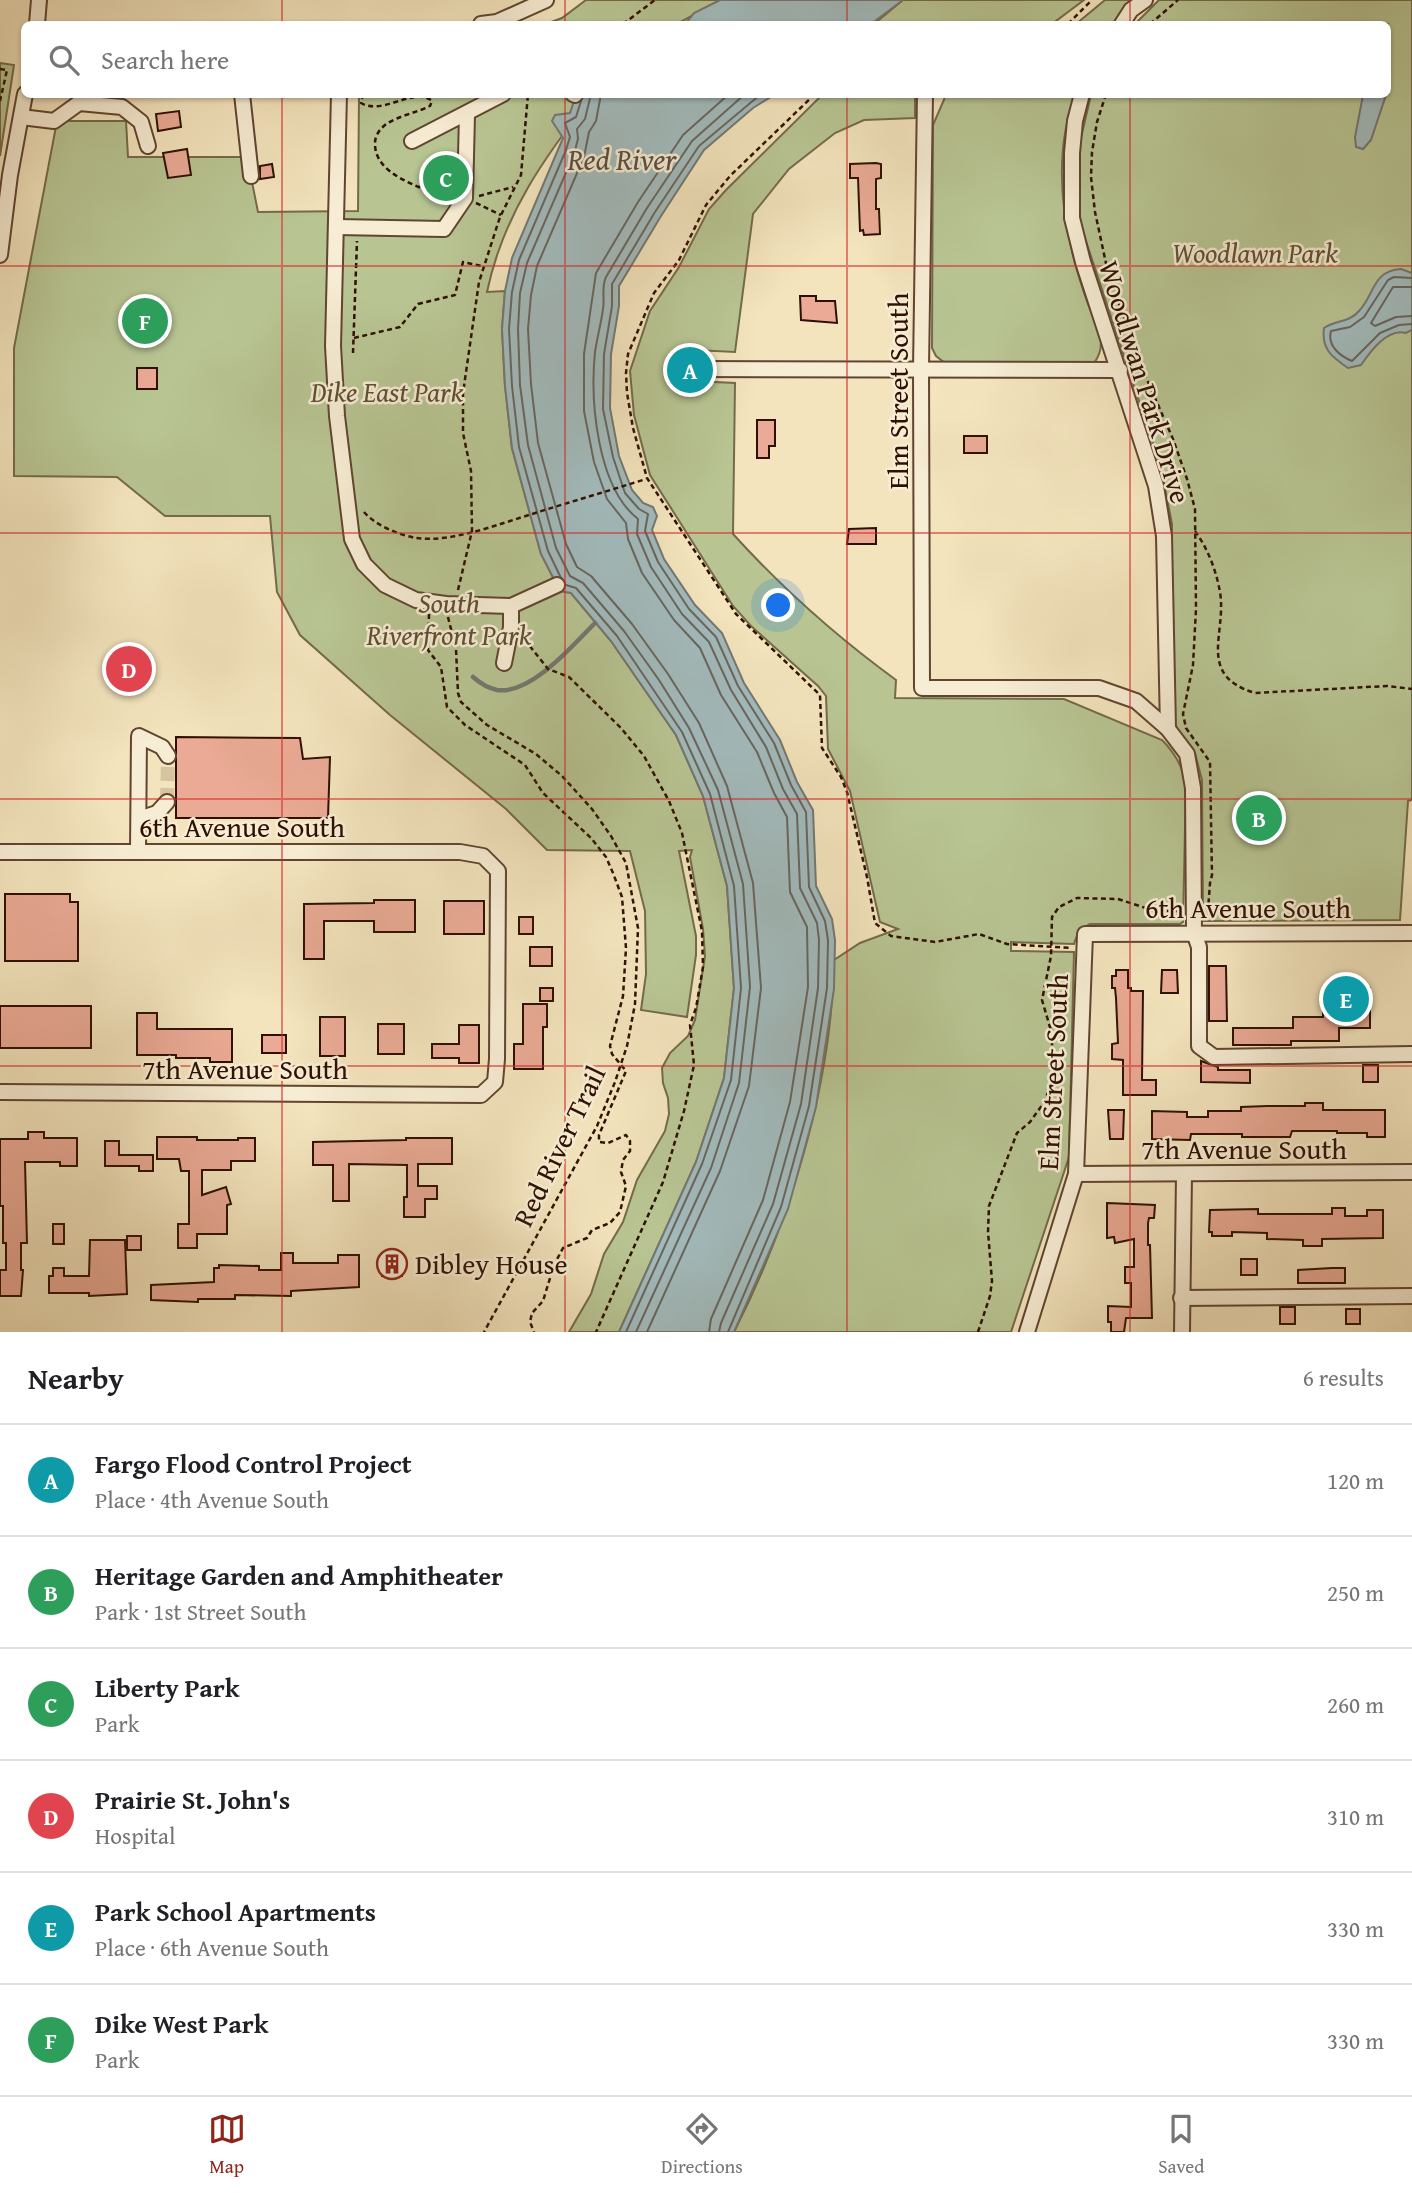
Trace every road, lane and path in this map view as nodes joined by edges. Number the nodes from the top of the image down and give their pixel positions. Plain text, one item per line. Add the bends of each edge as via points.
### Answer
1 (39, 0) edge
2 (546, 0) edge
3 (654, 0) edge
4 (1092, 0) edge
5 (1145, 0) edge
6 (1178, 0) edge
7 (37, 21) edge
8 (499, 21) edge
9 (627, 21) edge
10 (1071, 21) edge
11 (1124, 21) edge
12 (1154, 21) edge
13 (0, 69) edge
14 (24, 98) edge
15 (242, 98) edge
16 (339, 98) edge
17 (496, 98) edge
18 (528, 98) edge
19 (811, 98) edge
20 (925, 98) edge
21 (1081, 98) edge
22 (1105, 98) edge
23 (0, 101) edge
24 (467, 114) junction
25 (21, 117) junction
26 (412, 141) dead end
27 (148, 146) dead end
28 (251, 176) dead end
29 (514, 186) junction
30 (465, 198) junction
31 (337, 227) junction
32 (358, 227) junction
33 (0, 255) edge
34 (483, 266) junction
35 (354, 338) junction
36 (353, 353) dead end
37 (696, 369) dead end
38 (921, 369) junction
39 (1120, 370) junction
40 (647, 478) junction
41 (362, 509) dead end
42 (471, 531) junction
43 (1195, 531) junction
44 (557, 585) dead end
45 (430, 602) junction
46 (446, 604) junction
47 (511, 606) junction
48 (510, 632) junction
49 (504, 663) dead end
50 (1412, 689) edge
51 (1183, 714) dead end
52 (1168, 729) junction
53 (168, 756) dead end
54 (167, 802) dead end
55 (139, 819) junction
56 (0, 852) edge
57 (138, 852) junction
58 (1183, 911) dead end
59 (1194, 933) junction
60 (1412, 933) edge
61 (1084, 941) junction
62 (1052, 947) junction
63 (1412, 1054) edge
64 (621, 1064) junction
65 (487, 1090) joint
66 (0, 1092) edge
67 (1412, 1172) edge
68 (1076, 1174) junction
69 (1184, 1174) junction
70 (1412, 1296) edge
71 (1181, 1298) junction
72 (484, 1332) edge
73 (534, 1332) edge
74 (596, 1332) edge
75 (978, 1332) edge
76 (1027, 1332) edge
77 (1182, 1332) edge

1 - 7 street
2 - 8 street
3 - 9 path
4 - 10 path
5 - 11 street
6 - 12 path
13 - 23 path via 7,70
14 - 25 street
15 - 28 street
16 - 31 street
17 - 24 street
18 - 29 path via 520,175
19 - 40 path via 706,205 679,260 654,293 628,354 626,373 633,428
20 - 38 street, Elm Street South
21 - 39 street, Woodlwan Park Drive via 1072,153 1072,218
22 - 43 path via 1092,152 1095,212 1107,268 1138,359 1188,479
24 - 26 street
24 - 30 street
25 - 27 street via 54,121 79,103 122,107 141,122
25 - 33 street
29 - 30 path
29 - 34 path
30 - 32 street via 444,229
31 - 32 street
31 - 45 street via 333,346 352,538 364,564 385,585
32 - 35 path
34 - 35 path via 463,262 455,295 418,304 400,327
34 - 42 path via 463,393
35 - 36 path
37 - 38 street
38 - 39 street
38 - 52 street, Elm Street South via 922,688 1099,688 1136,701
39 - 52 street, Woodlwan Park Drive via 1156,486 1164,537
40 - 42 path
40 - 62 path via 736,614 820,695 822,748 847,792 875,923 891,936 935,942 979,934 1007,944
41 - 42 path via 369,518 417,538
42 - 46 path via 460,587
43 - 50 path via 1207,547 1220,593 1217,653 1235,687 1255,693 1387,686
43 - 51 path via 1195,623
44 - 47 street
45 - 46 street
45 - 64 path via 428,650 442,667 447,707 465,725 525,765 543,793 591,838 613,873 622,897 626,934 623,996 610,1046
46 - 47 street
46 - 64 path, Red River Trail via 461,702 562,776 592,809 626,863 638,928 638,966 635,1004
47 - 48 street
48 - 49 street
48 - 74 path via 529,645 548,669 569,677 644,756 682,833 702,931 703,967 690,1025 695,1065 684,1111 663,1182
52 - 59 street via 1186,754 1193,788
53 - 55 street via 162,747 139,736
54 - 55 street via 157,813
55 - 57 street
56 - 57 street, 6th Avenue South
57 - 65 street, 6th Avenue South via 460,852 483,856 498,871 497,1059 495,1082
58 - 62 path via 1155,911 1118,899 1077,898 1059,907 1052,917
59 - 60 street, 6th Avenue South
59 - 61 street, 6th Avenue South
59 - 63 street via 1199,947 1199,1046 1214,1057
61 - 62 path
61 - 68 street, Elm Street South
62 - 75 path via 1042,1000 1052,1034 1052,1079 1045,1101 1017,1133 989,1206 992,1281
64 - 72 path, Red River Trail via 597,1126
64 - 73 path via 626,1070 599,1142 626,1135 630,1141 621,1172 625,1199 610,1223 563,1248 543,1301 532,1313
65 - 66 street, 7th Avenue South via 481,1095
67 - 69 street, 7th Avenue South
68 - 69 street, 7th Avenue South
68 - 76 street, Elm Street South
69 - 71 street
70 - 71 street
71 - 77 street

